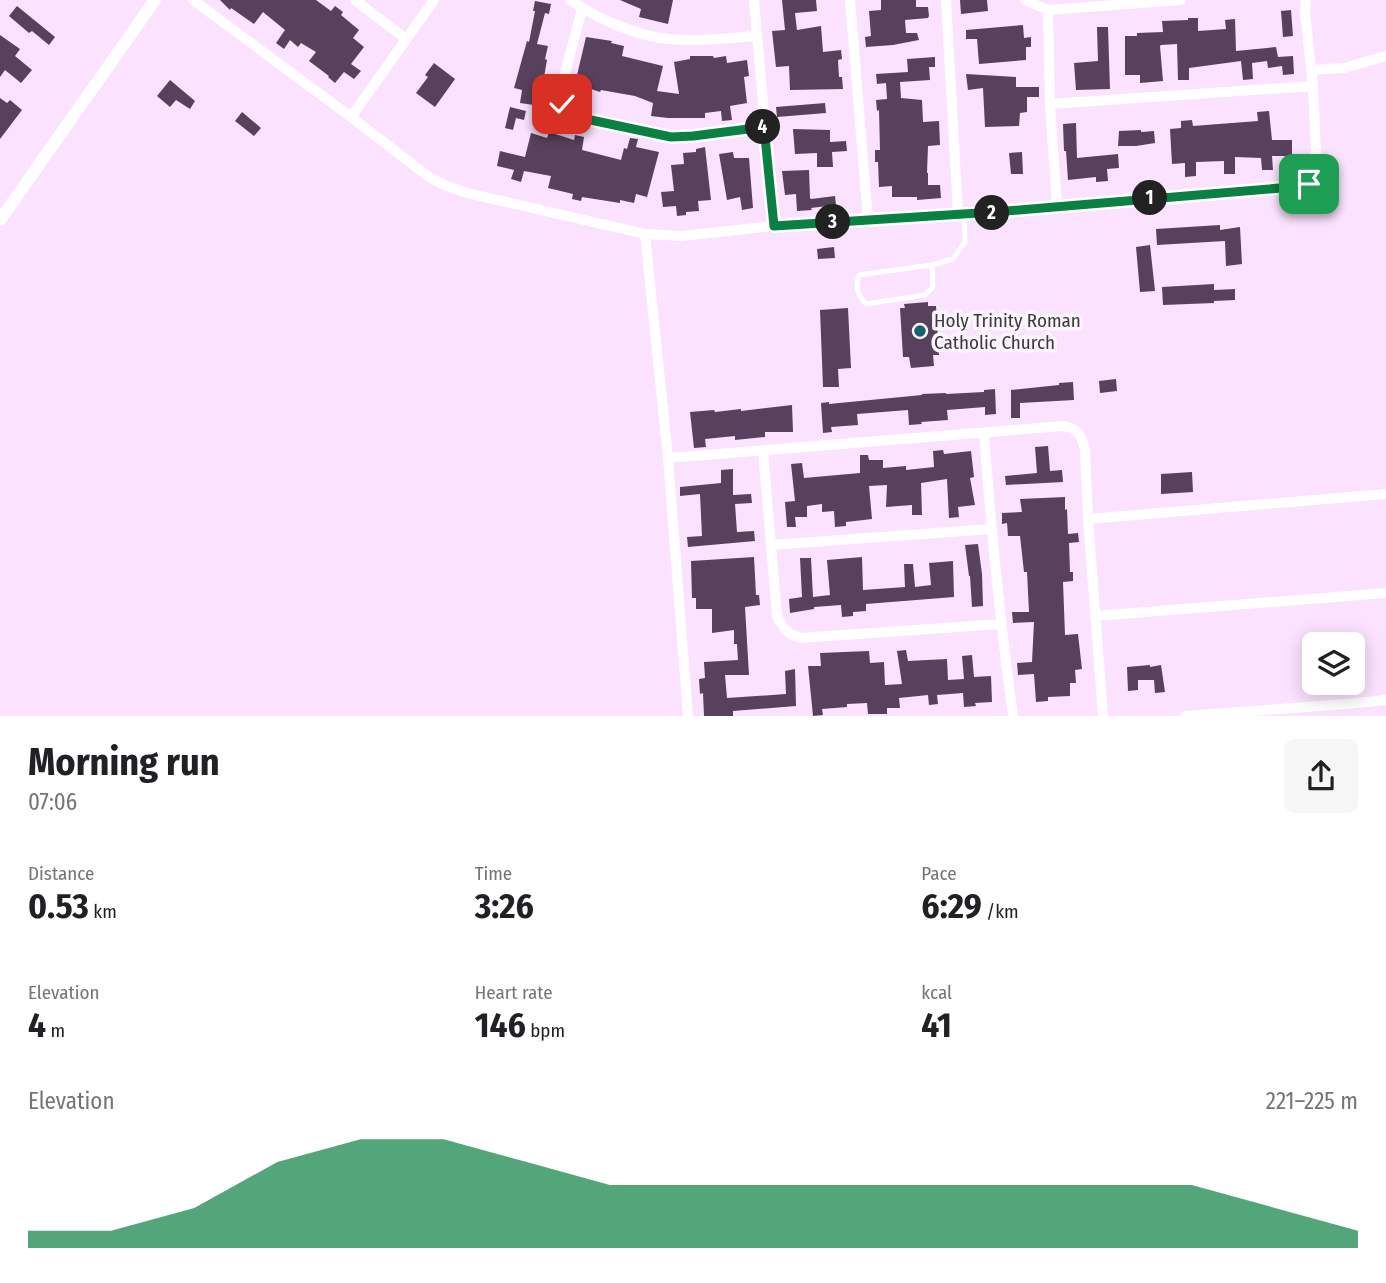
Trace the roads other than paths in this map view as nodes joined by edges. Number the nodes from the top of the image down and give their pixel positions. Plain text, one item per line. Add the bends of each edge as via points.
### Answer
1 (155, 0) edge
2 (193, 0) edge
3 (355, 0) edge
4 (434, 0) edge
5 (570, 0) edge
6 (754, 0) edge
7 (850, 0) edge
8 (946, 0) edge
9 (1025, 0) edge
10 (1181, 0) edge
11 (1306, 0) edge
12 (582, 9) junction
13 (1048, 10) junction
14 (757, 36) junction
15 (407, 38) junction
16 (1386, 56) edge
17 (1311, 70) junction
18 (1313, 86) junction
19 (1050, 104) junction
20 (351, 117) junction
21 (764, 127) junction
22 (1057, 206) junction
23 (961, 214) junction
24 (0, 220) edge
25 (868, 220) junction
26 (774, 226) junction
27 (645, 234) junction
28 (932, 265) junction
29 (984, 433) junction
30 (763, 451) junction
31 (668, 458) junction
32 (1386, 494) edge
33 (1087, 519) junction
34 (991, 529) junction
35 (771, 545) junction
36 (1386, 593) edge
37 (1095, 616) junction
38 (1001, 624) junction
39 (1386, 700) edge
40 (1348, 710) edge
41 (688, 716) edge
42 (1013, 716) edge
43 (1103, 716) edge
44 (1185, 716) edge

1 - 24 street
2 - 20 street
3 - 15 street
4 - 15 street
5 - 12 street
6 - 14 street
7 - 25 street
8 - 23 street
9 - 13 street
10 - 13 street
11 - 17 street
12 - 14 street via 668,39
12 - 21 street via 560,92 562,104 572,116 671,137
13 - 19 street
14 - 21 street
15 - 20 street
16 - 17 street via 1344,68
17 - 18 street
18 - 19 street
18 - 22 street via 1317,174 1309,184
19 - 22 street
20 - 27 street via 444,185
21 - 26 street
22 - 23 street
23 - 25 street
23 - 28 lane via 965,242 953,259
25 - 26 street
26 - 27 street via 682,236
27 - 31 street
28 - 28 lane via 859,275 859,296 866,304 925,295 933,287
29 - 30 street
29 - 33 street via 1063,426 1080,433 1085,450
29 - 34 street
30 - 31 street
30 - 35 street
31 - 41 street
32 - 33 street
33 - 37 street
34 - 35 street
34 - 38 street
35 - 38 street via 777,616 786,631 800,639
36 - 37 street
37 - 43 street
38 - 42 street
39 - 40 street
40 - 44 street

